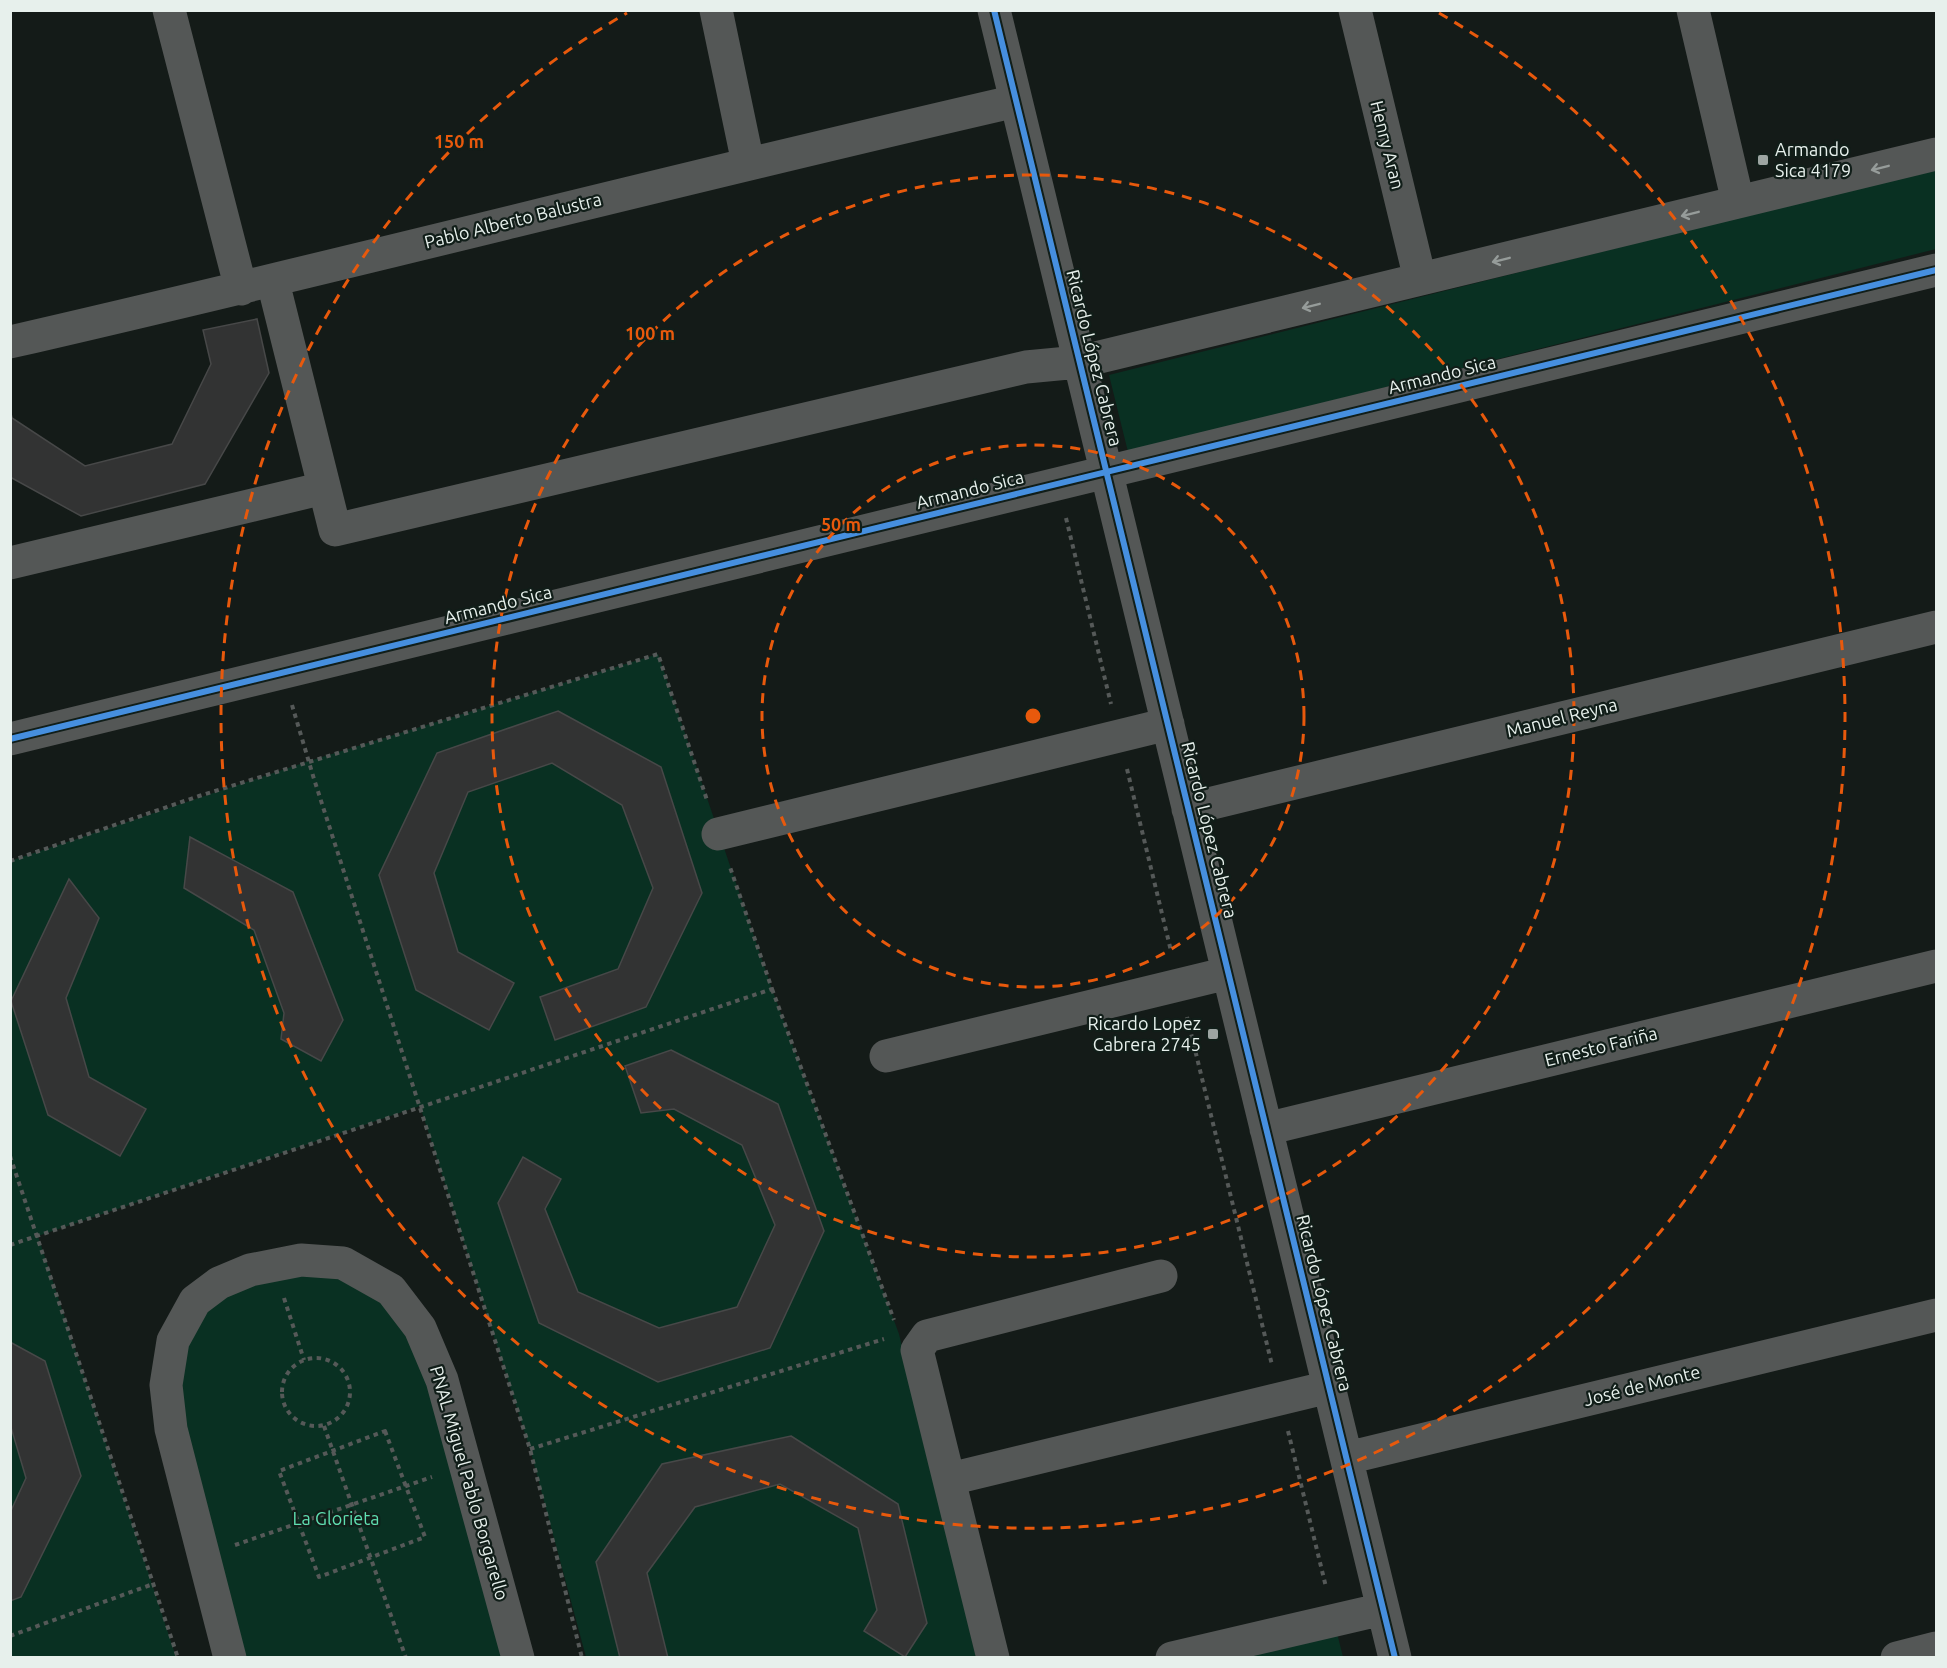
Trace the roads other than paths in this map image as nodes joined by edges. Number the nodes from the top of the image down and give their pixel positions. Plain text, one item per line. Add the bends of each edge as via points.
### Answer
1 (169, 10) edge
2 (716, 10) edge
3 (994, 10) edge
4 (1354, 10) edge
5 (1693, 10) edge
6 (1016, 101) junction
7 (1936, 154) edge
8 (748, 163) junction
9 (1738, 202) junction
10 (1936, 270) edge
11 (1420, 279) junction
12 (273, 282) junction
13 (241, 289) junction
14 (10, 342) edge
15 (1079, 362) junction
16 (1106, 472) junction
17 (324, 488) junction
18 (10, 563) edge
19 (1936, 627) edge
20 (1168, 724) junction
21 (10, 739) edge
22 (1188, 809) junction
23 (718, 834) road end
24 (1936, 966) edge
25 (1228, 973) junction
26 (886, 1056) dead end
27 (1266, 1129) junction
28 (1161, 1276) dead end
29 (1936, 1315) edge
30 (1329, 1387) junction
31 (1347, 1458) junction
32 (950, 1479) junction
33 (1383, 1609) junction
34 (1936, 1648) edge
35 (230, 1658) edge
36 (518, 1658) edge
37 (993, 1658) edge
38 (1172, 1658) edge
39 (1395, 1658) edge
40 (1897, 1658) edge

1 - 13 street
2 - 8 street
3 - 6 street, Ricardo López Cabrera
4 - 11 street, Henry Aran
5 - 9 street
6 - 8 street, Pablo Alberto Balustra
6 - 15 street, Ricardo López Cabrera
7 -> 9 street
8 - 12 street, Pablo Alberto Balustra
9 -> 11 street
10 - 16 street, Armando Sica
11 -> 15 street
12 - 13 street, Pablo Alberto Balustra
12 - 17 street
13 - 14 street, Pablo Alberto Balustra
15 - 16 street, Ricardo López Cabrera
15 - 17 street via 1026,367 335,530
16 - 20 street, Ricardo López Cabrera
16 - 21 street, Armando Sica
17 - 18 street
19 - 22 street, Manuel Reyna
20 - 22 street, Ricardo López Cabrera
20 - 23 street
22 - 25 street, Ricardo López Cabrera
24 - 27 street, Ernesto Fariña
25 - 26 street
25 - 27 street, Ricardo López Cabrera
27 - 30 street, Ricardo López Cabrera
28 - 32 street via 927,1335 917,1350
29 - 31 street, José de Monte
30 - 31 street, Ricardo López Cabrera
30 - 32 street
31 - 33 street, Ricardo López Cabrera
32 - 37 street
33 - 38 street
33 - 39 street, Ricardo López Cabrera
34 - 40 street
35 - 36 street, PNAL Miguel Pablo Borgarello via 171,1429 166,1385 173,1341 195,1301 219,1283 250,1270 301,1260 343,1263 391,1290 420,1328 442,1380

